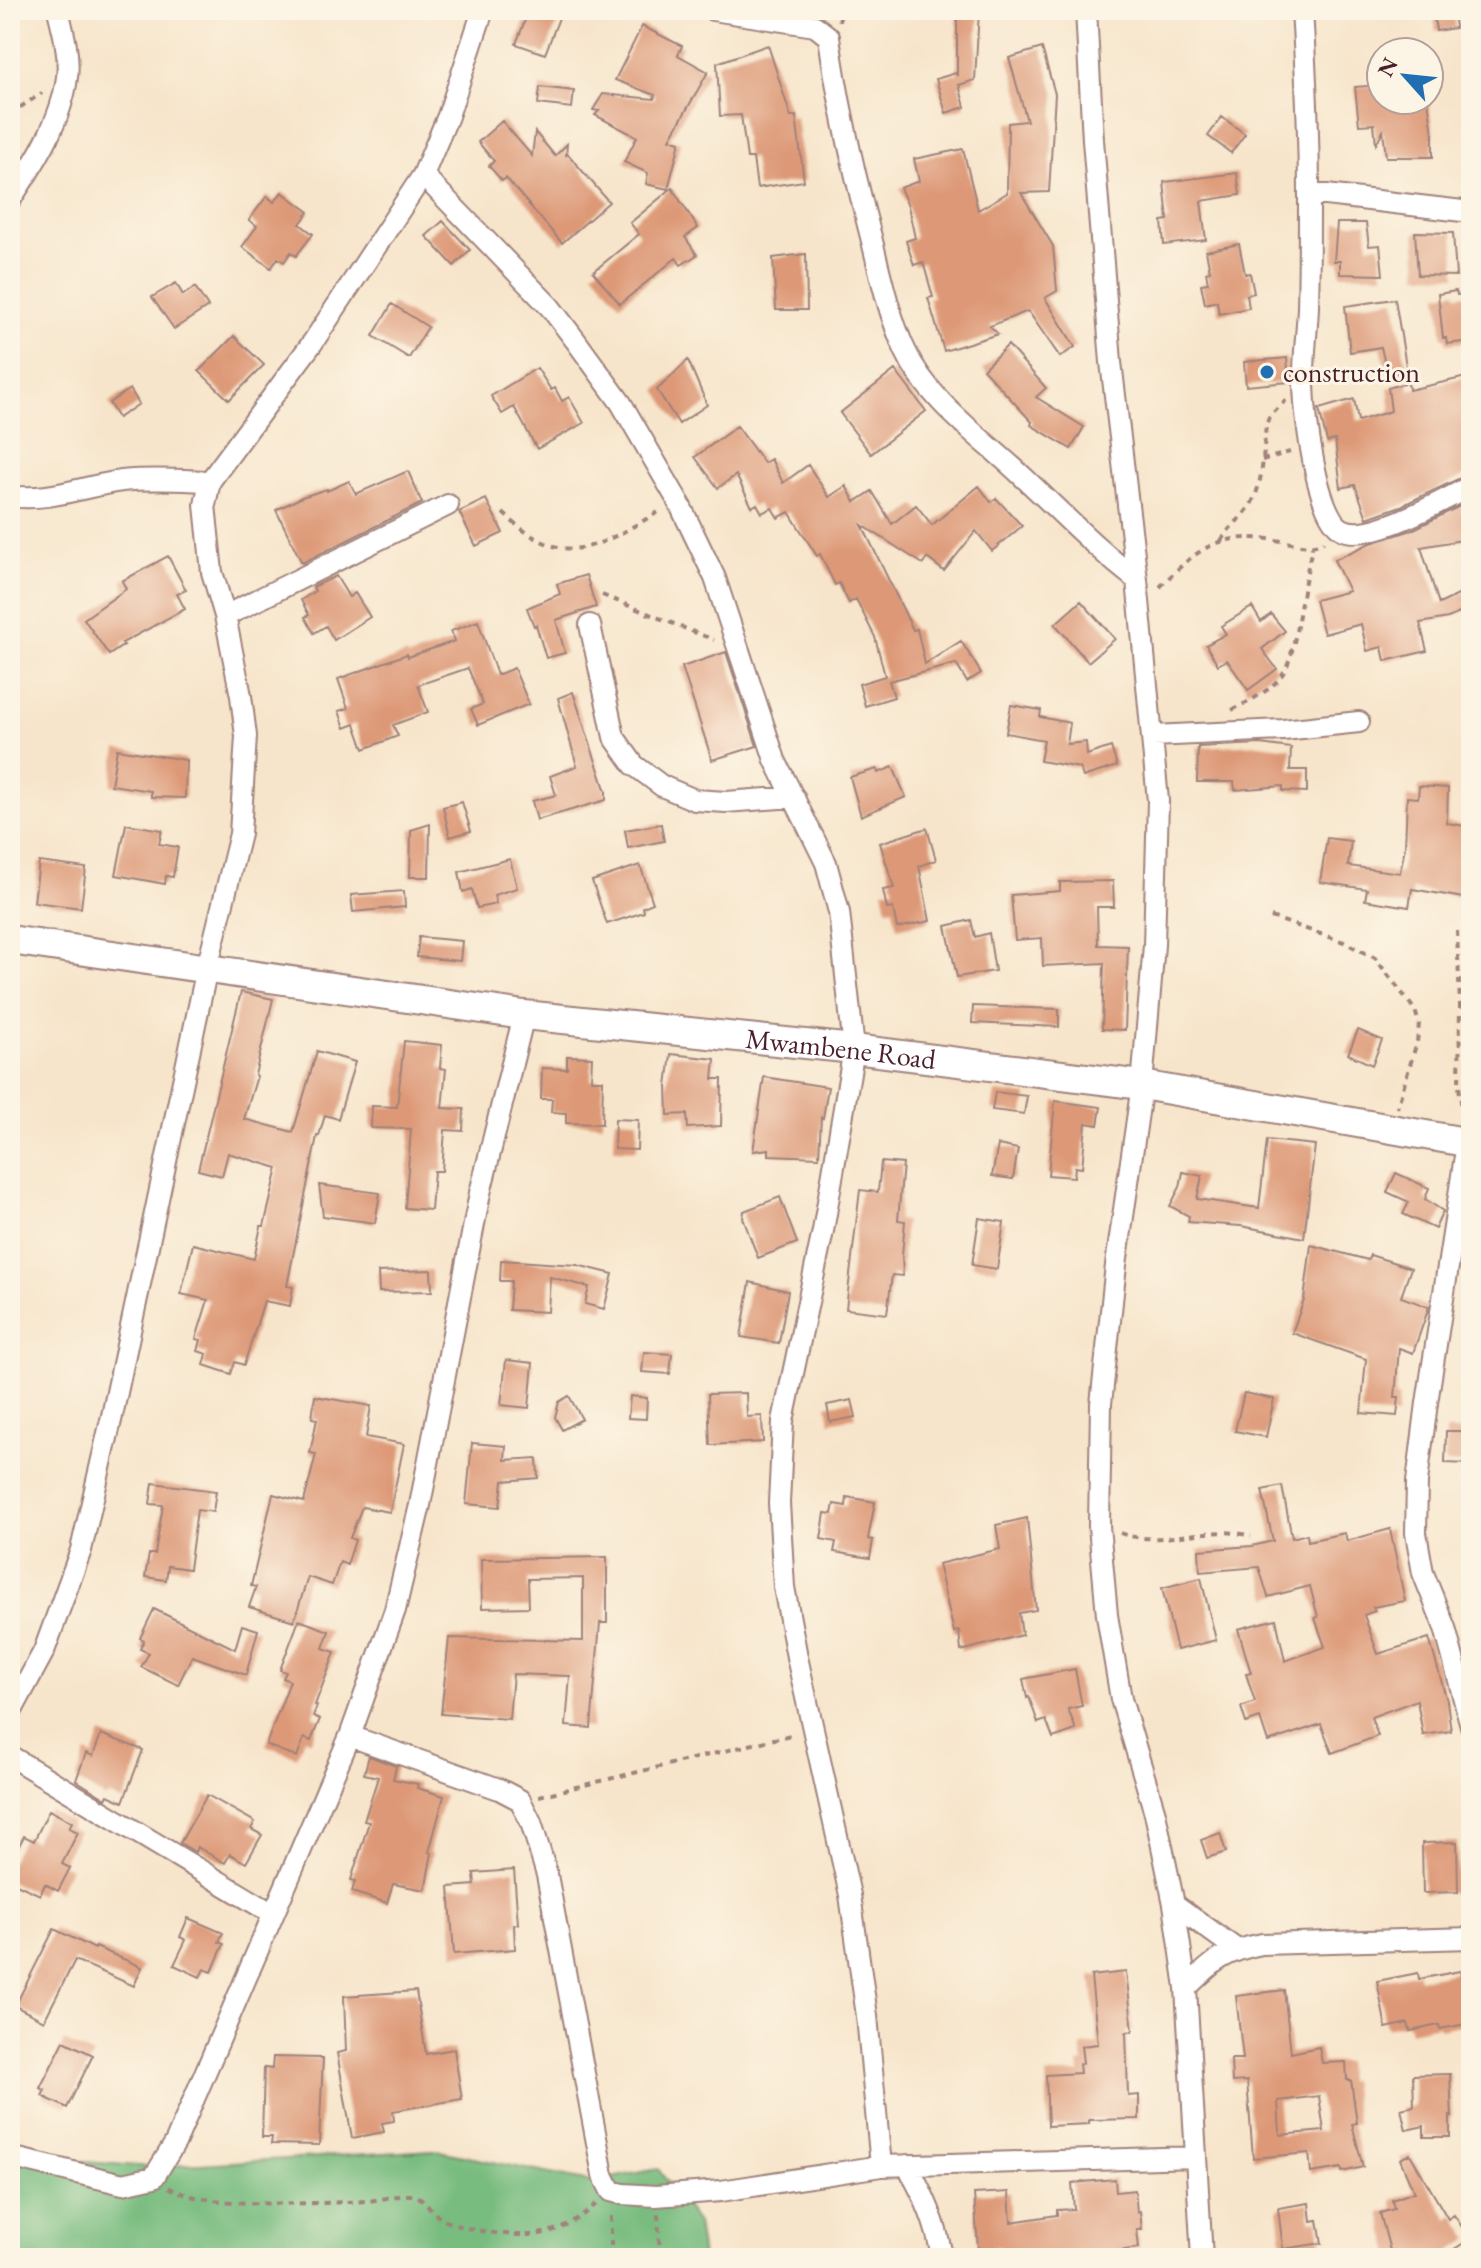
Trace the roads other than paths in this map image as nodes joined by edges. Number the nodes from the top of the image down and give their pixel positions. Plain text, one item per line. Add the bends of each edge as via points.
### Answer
1 (58, 10) edge
2 (483, 10) edge
3 (713, 10) edge
4 (1086, 10) edge
5 (1302, 10) edge
6 (423, 175) junction
7 (1309, 193) junction
8 (10, 200) edge
9 (1471, 212) edge
10 (210, 481) junction
11 (1471, 486) edge
12 (10, 496) edge
13 (448, 505) dead end
14 (1137, 580) junction
15 (225, 616) junction
16 (590, 625) dead end
17 (1359, 722) dead end
18 (1153, 736) junction
19 (794, 797) junction
20 (10, 940) edge
21 (207, 968) junction
22 (524, 1015) junction
23 (854, 1049) junction
24 (1142, 1085) junction
25 (1469, 1143) edge
26 (10, 1714) edge
27 (1471, 1726) edge
28 (350, 1736) junction
29 (10, 1756) edge
30 (1174, 1904) junction
31 (273, 1914) junction
32 (1471, 1938) edge
33 (1236, 1949) junction
34 (1186, 1988) junction
35 (10, 2157) edge
36 (1196, 2157) junction
37 (907, 2165) junction
38 (881, 2166) junction
39 (942, 2258) edge
40 (1202, 2258) edge

1 - 8 street via 68,76 56,117
2 - 6 street
3 - 14 street via 803,24 829,37 852,162 905,351 923,380 958,417
4 - 14 street via 1111,362
5 - 7 street
6 - 10 street via 313,342
6 - 19 street via 550,307 621,403 715,578 770,748
7 - 9 street
7 - 11 street via 1304,385 1310,446 1332,521 1344,531 1360,533
10 - 12 street via 121,481 42,498
10 - 15 street via 207,531
13 - 15 street
14 - 18 street
15 - 21 street via 243,709 244,785 240,834
16 - 19 street via 614,737 634,765 662,786 695,800
17 - 18 street
18 - 24 street via 1157,874
19 - 23 street via 826,863 839,912
20 - 21 street, Mwambene Road
21 - 22 street, Mwambene Road
21 - 26 street via 81,1550 44,1651
22 - 23 street, Mwambene Road
22 - 28 street via 480,1193 395,1610
23 - 24 street, Mwambene Road
23 - 38 street via 783,1421 779,1503 784,1587 850,1895
24 - 25 street, Mwambene Road
24 - 30 street via 1101,1404 1099,1526 1121,1699 1155,1813
25 - 27 street via 1427,1403 1416,1533 1423,1573 1445,1628
28 - 31 street
28 - 38 street via 520,1800 547,1875 608,2193 721,2191
29 - 31 street
30 - 33 street
30 - 34 street
31 - 35 street via 175,2143 154,2177 123,2184
32 - 33 street
33 - 34 street
34 - 36 street
36 - 37 street
36 - 40 street
37 - 38 street
37 - 39 street via 925,2197

